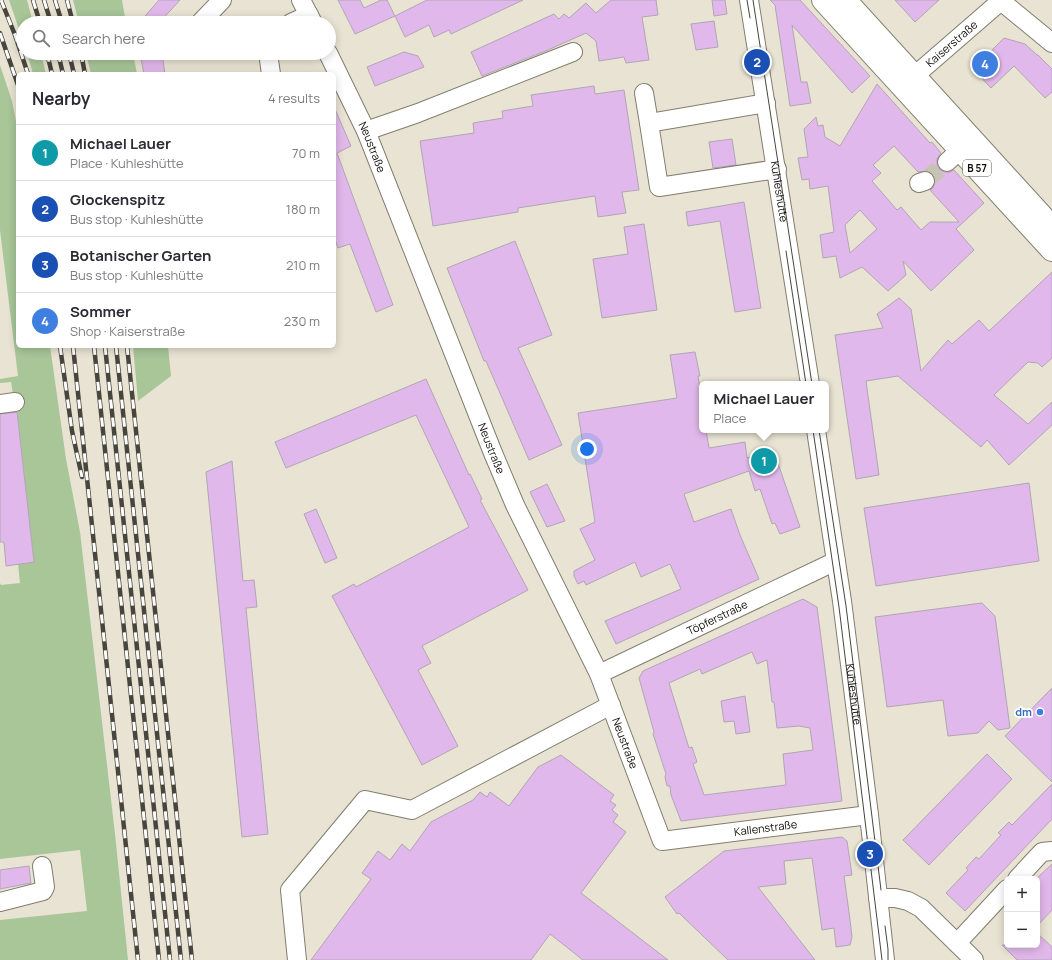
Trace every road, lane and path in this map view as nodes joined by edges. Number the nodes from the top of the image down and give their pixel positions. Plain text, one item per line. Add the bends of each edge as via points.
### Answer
1 (222, 0) edge
2 (749, 0) edge
3 (756, 0) edge
4 (823, 0) edge
5 (845, 0) edge
6 (1002, 1) edge
7 (207, 16) edge
8 (752, 18) junction
9 (1052, 43) edge
10 (573, 52) dead end
11 (269, 60) edge
12 (331, 60) edge
13 (270, 72) edge
14 (908, 82) junction
15 (644, 93) dead end
16 (766, 103) junction
17 (649, 123) junction
18 (366, 131) junction
19 (777, 170) junction
20 (1052, 227) edge
21 (1052, 250) edge
22 (810, 381) edge
23 (816, 433) edge
24 (836, 561) junction
25 (599, 674) junction
26 (611, 705) junction
27 (869, 815) junction
28 (662, 841) joint
29 (1052, 851) edge
30 (42, 866) dead end
31 (1020, 876) edge
32 (1004, 892) edge
33 (878, 898) junction
34 (0, 902) edge
35 (957, 943) junction
36 (297, 960) edge
37 (885, 960) edge
38 (974, 960) edge

1 - 7 street
2 - 8 street, Kuhleshütte
3 - 8 street
4 - 14 main road, B 57
5 - 14 main road, B 57
6 - 9 street, Kaiserstraße
6 - 14 street, Kaiserstraße
8 - 16 street, Kuhleshütte
10 - 18 street
11 - 13 street
12 - 18 street, Neustraße
14 - 20 main road, B 57
14 - 21 main road, B 57 via 954,156
15 - 17 street
16 - 17 street
16 - 19 street, Kuhleshütte
17 - 19 street via 659,187
18 - 25 street, Neustraße via 515,505
19 - 22 street, Kuhleshütte
23 - 24 street, Kuhleshütte
24 - 25 street, Töpferstraße
24 - 27 street, Kuhleshütte
25 - 26 street, Neustraße
26 - 28 street, Neustraße
26 - 36 street via 412,810 365,800 290,890
27 - 28 street, Kallenstraße
27 - 33 street, Kuhleshütte
29 - 31 street via 1042,852
30 - 34 street via 45,887 43,891
32 - 35 street
33 - 35 street via 908,901 920,908
33 - 37 street, Kuhleshütte
35 - 38 street

